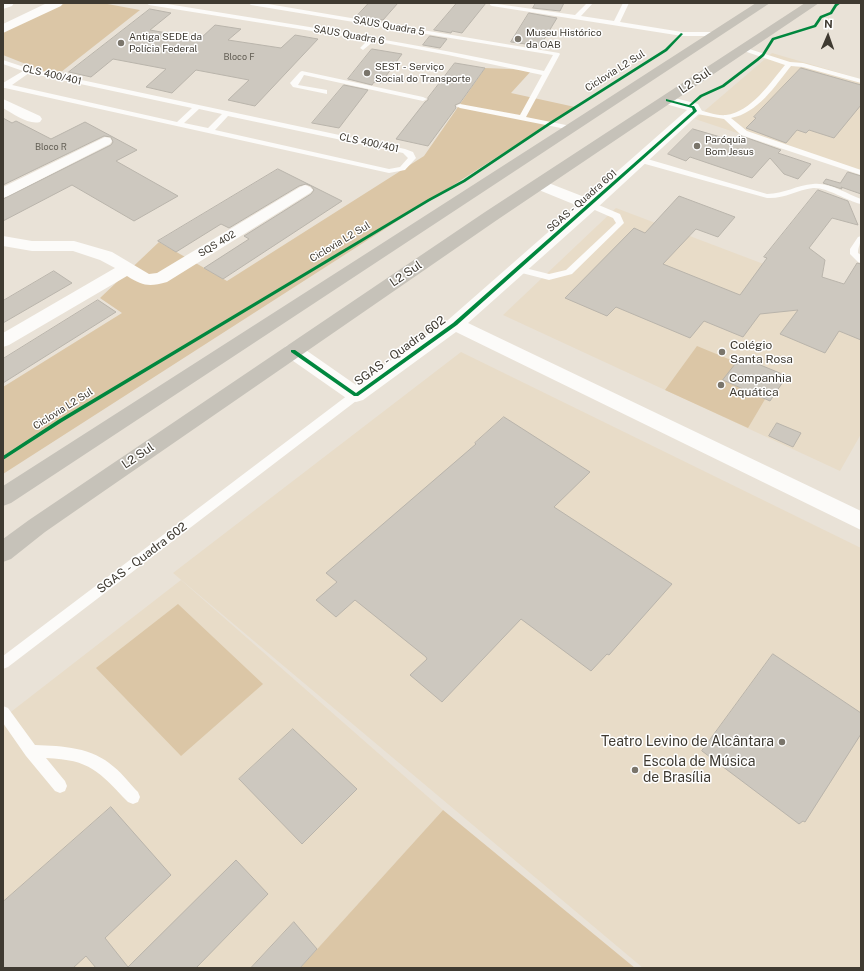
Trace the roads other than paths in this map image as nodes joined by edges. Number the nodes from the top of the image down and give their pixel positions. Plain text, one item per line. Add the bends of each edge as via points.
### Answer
1 (8, 3) edge
2 (57, 3) edge
3 (149, 3) edge
4 (251, 3) edge
5 (590, 3) edge
6 (626, 3) edge
7 (764, 3) edge
8 (813, 3) edge
9 (165, 4) edge
10 (492, 4) edge
11 (3, 5) edge
12 (576, 18) junction
13 (325, 23) junction
14 (616, 24) junction
15 (5, 26) edge
16 (354, 28) junction
17 (480, 33) dead end
18 (682, 34) junction
19 (715, 34) junction
20 (372, 40) junction
21 (476, 41) junction
22 (363, 48) dead end
23 (695, 48) junction
24 (743, 49) junction
25 (455, 54) junction
26 (522, 58) junction
27 (3, 62) edge
28 (450, 63) dead end
29 (789, 64) junction
30 (28, 71) junction
31 (547, 74) junction
32 (861, 81) edge
33 (4, 86) edge
34 (324, 92) dead end
35 (423, 100) dead end
36 (667, 100) junction
37 (3, 103) edge
38 (460, 106) dead end
39 (197, 107) junction
40 (695, 111) junction
41 (227, 113) junction
42 (522, 118) junction
43 (726, 118) junction
44 (35, 119) dead end
45 (179, 124) junction
46 (571, 128) junction
47 (210, 131) junction
48 (105, 141) dead end
49 (641, 160) junction
50 (861, 173) edge
51 (497, 176) junction
52 (540, 185) junction
53 (306, 190) dead end
54 (3, 193) edge
55 (524, 195) junction
56 (462, 200) junction
57 (861, 202) edge
58 (591, 205) junction
59 (491, 216) junction
60 (861, 239) edge
61 (3, 241) edge
62 (861, 260) edge
63 (126, 269) junction
64 (518, 269) junction
65 (455, 324) junction
66 (3, 342) edge
67 (293, 351) junction
68 (356, 395) junction
69 (3, 497) edge
70 (861, 521) edge
71 (3, 552) edge
72 (3, 663) edge
73 (3, 712) edge
74 (31, 751) junction
75 (60, 786) dead end
76 (133, 797) dead end

1 - 11 street
2 - 15 street
3 - 9 lane, SAUS Quadra 6
4 - 13 lane, SAUS Quadra 5
5 - 12 lane
6 - 14 lane
7 - 19 main road
8 - 24 main road, L2 Sul
9 - 13 lane, SAUS Quadra 6
10 - 12 lane
12 - 14 lane
13 - 16 lane, SAUS Quadra 6
13 - 16 lane, SAUS Quadra 5
14 - 18 lane
16 - 20 lane, SAUS Quadra 6
16 - 21 lane, SAUS Quadra 5
17 - 21 lane
18 - 19 lane
18 - 23 lane via 694,42
19 - 23 main road
20 - 22 lane
20 - 25 lane, SAUS Quadra 6
21 - 26 lane, SAUS Quadra 5
23 - 46 main road
24 - 29 lane
24 - 36 main road, L2 Sul
25 - 26 lane, SAUS Quadra 6
25 - 28 lane
26 - 31 lane, SAUS Quadra 6
26 - 31 lane, SAUS Quadra 5 via 557,54
27 - 30 lane, CLS 400/401
29 - 32 lane via 817,68
29 - 43 lane via 754,104
30 - 33 lane
30 - 39 lane, CLS 400/401
31 - 42 lane
33 - 45 lane, CLS 400/401
34 - 35 lane via 294,84 302,73
36 - 40 street via 693,107
36 - 52 main road, L2 Sul
37 - 44 street
38 - 42 lane
39 - 41 lane, CLS 400/401
39 - 45 lane
40 - 43 lane
40 - 49 street, SGAS - Quadra 601
41 - 47 lane
41 - 47 lane, CLS 400/401 via 405,151 412,158 406,167 389,171
42 - 46 lane
43 - 50 lane via 744,133
45 - 47 lane, CLS 400/401
46 - 51 main road
48 - 54 street
49 - 57 lane via 767,196 782,196 813,185
49 - 58 street, SGAS - Quadra 601
51 - 55 main road via 496,182 503,191
51 - 56 main road
52 - 55 main road, L2 Sul
52 - 58 street
53 - 63 street, SQS 402 via 161,278 146,280
55 - 59 main road, L2 Sul
56 - 59 main road via 484,202
56 - 69 main road
58 - 64 street, SGAS - Quadra 601
58 - 64 lane via 617,216 620,223 570,272 560,277 546,278
59 - 67 main road, L2 Sul
60 - 62 lane via 854,249 854,254
61 - 63 street, SQS 402 via 32,246 74,246 106,256
63 - 66 street
64 - 65 street, SGAS - Quadra 601
65 - 68 street, SGAS - Quadra 602
65 - 70 street
67 - 68 street
67 - 71 main road, L2 Sul via 99,483
68 - 72 lane, SGAS - Quadra 602
73 - 74 lane
74 - 75 lane
74 - 76 lane via 86,756 105,767

